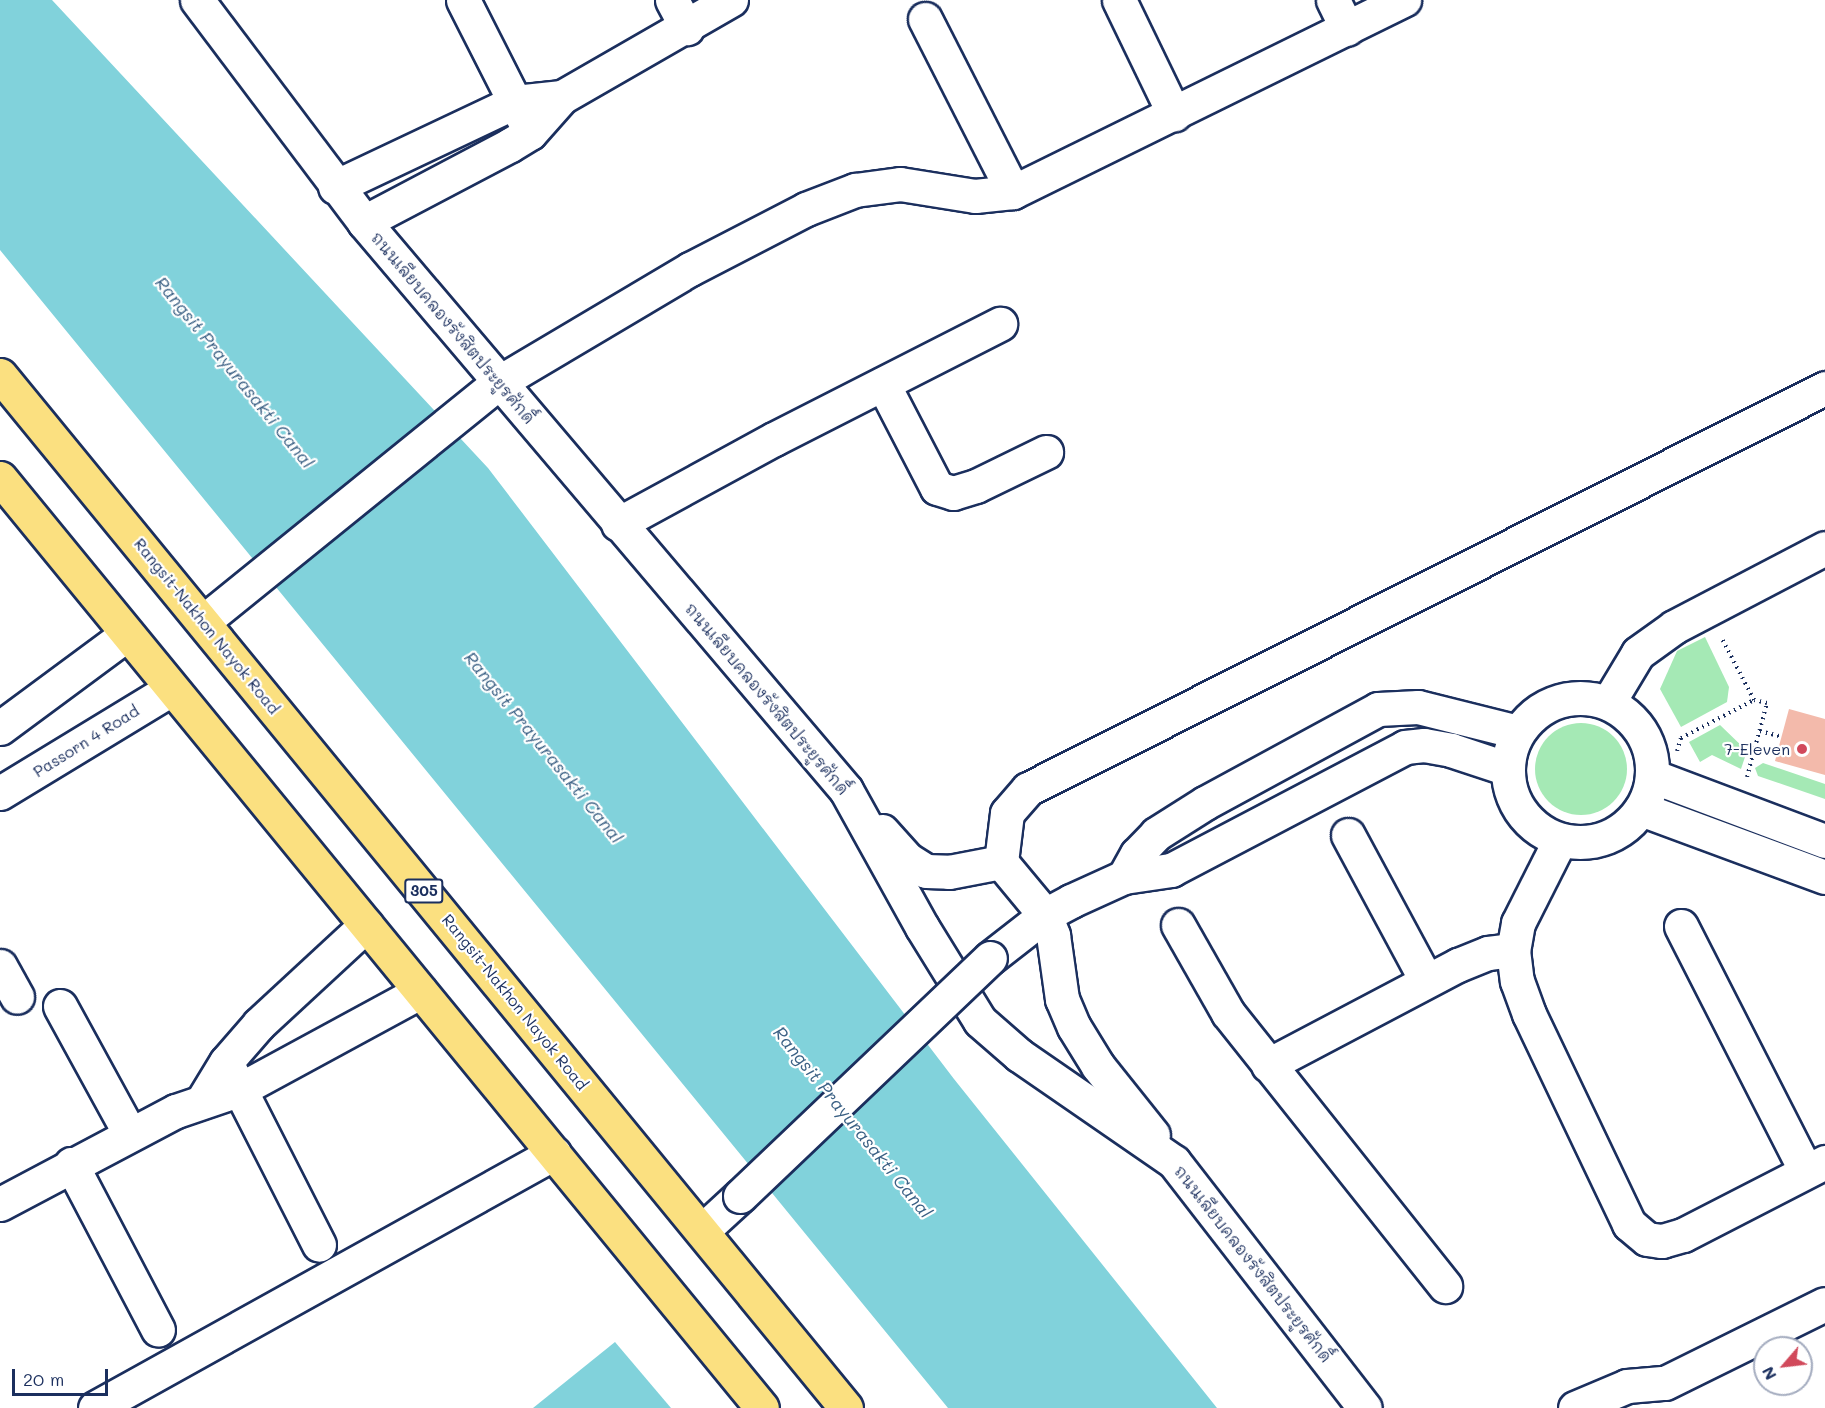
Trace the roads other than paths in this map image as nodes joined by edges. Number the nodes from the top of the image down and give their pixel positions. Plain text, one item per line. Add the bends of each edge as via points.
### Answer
1 (197, 0) edge
2 (464, 0) edge
3 (731, 0) edge
4 (1119, 0) edge
5 (1333, 0) edge
6 (1404, 0) edge
7 (680, 14) edge
8 (925, 19) dead end
9 (1347, 29) junction
10 (562, 97) junction
11 (515, 102) junction
12 (1174, 114) junction
13 (530, 133) junction
14 (335, 187) junction
15 (1013, 192) junction
16 (364, 222) junction
17 (1000, 324) dead end
18 (0, 375) edge
19 (882, 384) junction
20 (1825, 388) edge
21 (486, 392) junction
22 (1046, 452) dead end
23 (0, 478) edge
24 (10, 507) edge
25 (618, 524) junction
26 (1825, 548) edge
27 (204, 621) junction
28 (127, 634) junction
29 (171, 689) junction
30 (1608, 703) junction
31 (0, 728) edge
32 (1518, 732) junction
33 (1508, 769) junction
34 (1660, 779) junction
35 (846, 790) junction
36 (0, 793) edge
37 (1641, 809) junction
38 (1348, 835) dead end
39 (1560, 840) junction
40 (1825, 841) edge
41 (1001, 862) junction
42 (1124, 877) junction
43 (1825, 877) edge
44 (1045, 915) junction
45 (366, 925) junction
46 (1178, 925) dead end
47 (1681, 926) dead end
48 (1513, 950) junction
49 (0, 966) edge
50 (1426, 980) junction
51 (420, 992) junction
52 (17, 997) dead end
53 (60, 1006) dead end
54 (1268, 1065) junction
55 (233, 1076) junction
56 (130, 1134) junction
57 (554, 1153) junction
58 (1174, 1162) junction
59 (71, 1164) junction
60 (1816, 1166) edge
61 (0, 1204) edge
62 (703, 1230) junction
63 (319, 1245) dead end
64 (1445, 1286) dead end
65 (1825, 1304) edge
66 (158, 1330) dead end
67 (1655, 1396) edge
68 (95, 1408) edge
69 (762, 1408) edge
70 (846, 1408) edge
71 (1365, 1408) edge
72 (1575, 1408) edge

1 - 14 street, ถนนเลียบคลองรังสิตประยูรศักดิ์
2 - 11 street
3 - 7 street
4 - 12 street
5 - 9 street
6 - 9 street
7 - 10 street
8 - 15 street
9 - 12 street
10 - 11 street
10 - 13 street
11 - 13 street
11 - 14 street
12 - 15 street
13 - 16 street
14 - 16 street, ถนนเลียบคลองรังสิตประยูรศักดิ์
15 - 21 street via 975,196 900,184 855,190 806,209 690,269
16 - 21 street, ถนนเลียบคลองรังสิตประยูรศักดิ์
17 - 19 street
18 - 27 main road, Rangsit-Nakhon Nayok Road / 305
19 - 22 street via 937,488 953,494
19 - 25 street
20 - 41 street via 1028,789 1007,813
21 - 25 street, ถนนเลียบคลองรังสิตประยูรศักดิ์
21 - 27 street
23 - 24 main road
24 - 28 main road
25 - 35 street, ถนนเลียบคลองรังสิตประยูรศักดิ์
26 - 30 street via 1674,627 1638,653
27 - 62 main road, Rangsit-Nakhon Nayok Road / 305
28 - 29 main road
28 - 31 street
29 - 36 street, Passorn 4 Road
29 - 45 main road
30 - 32 street via 1583,697 1557,701 1535,713
30 - 34 street via 1633,720
32 - 33 street
32 - 42 street via 1418,707 1378,710 1205,803 1156,834 1137,854
33 - 39 street via 1512,793 1522,813 1539,830
33 - 42 street via 1451,750 1424,745 1405,747 1171,870
34 - 37 street
34 - 40 street
35 - 41 street via 907,859 926,871 949,872
35 - 58 street, ถนนเลียบคลองรังสิตประยูรศักดิ์ via 980,1021 1019,1054
37 - 39 street via 1614,834 1579,843
37 - 43 street
38 - 50 street
39 - 48 street via 1518,923
41 - 44 street
42 - 44 street
44 - 58 street via 1053,935 1062,999 1074,1027 1098,1066
44 - 62 street, bridge via 990,958
45 - 51 main road
45 - 55 street via 259,1024
46 - 54 street via 1228,1013
47 - 60 street
48 - 50 street via 1488,953
48 - 60 street via 1517,981 1528,1014 1629,1224 1647,1239 1662,1241 1683,1235
49 - 52 street
50 - 54 street
51 - 55 street
51 - 57 main road
53 - 56 street
54 - 64 street
55 - 56 street via 204,1098
55 - 63 street
56 - 59 street
57 - 68 street
57 - 69 main road
58 - 71 street, ถนนเลียบคลองรังสิตประยูรศักดิ์
59 - 61 street
59 - 66 street
62 - 70 main road, Rangsit-Nakhon Nayok Road / 305
65 - 67 street
67 - 72 street via 1627,1386

